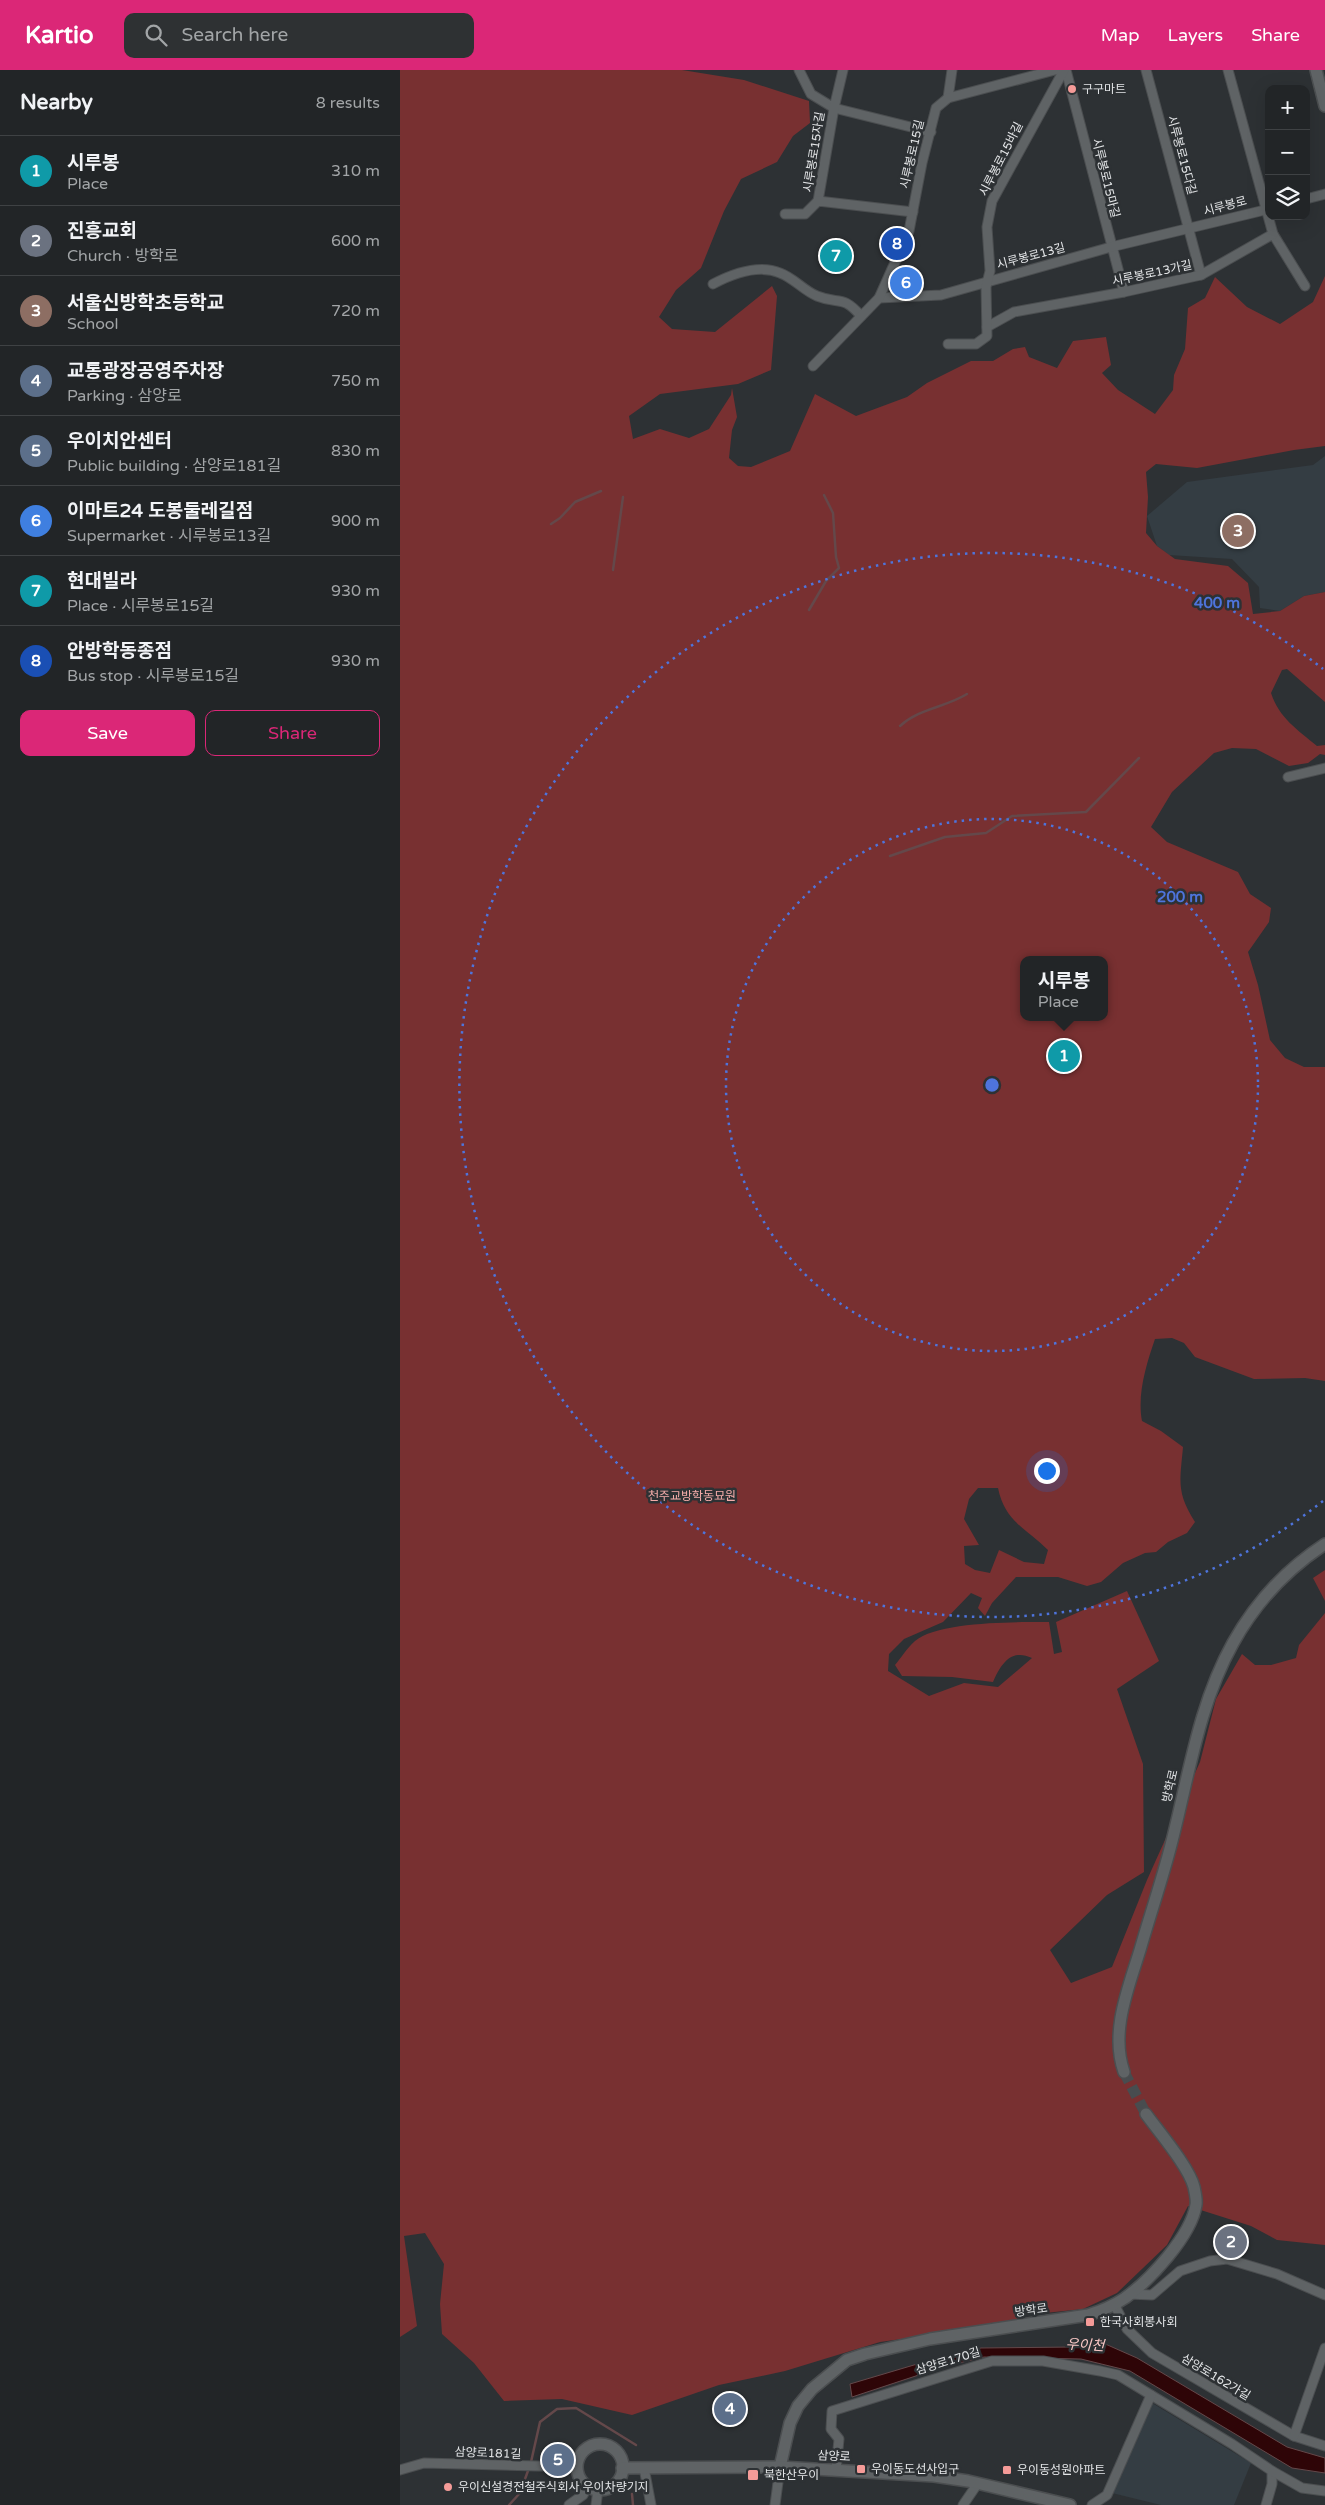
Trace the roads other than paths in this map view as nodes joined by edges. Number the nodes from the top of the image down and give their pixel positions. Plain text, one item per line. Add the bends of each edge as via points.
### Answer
1 (799, 70) edge
2 (843, 70) edge
3 (952, 70) edge
4 (1053, 70) edge
5 (1065, 70) edge
6 (1146, 70) edge
7 (1228, 70) edge
8 (1316, 70) edge
9 (948, 98) junction
10 (1325, 106) edge
11 (834, 108) junction
12 (931, 132) junction
13 (1325, 194) edge
14 (1310, 198) edge
15 (1265, 199) edge
16 (818, 201) junction
17 (1265, 210) edge
18 (913, 212) junction
19 (786, 214) dead end
20 (1270, 220) edge
21 (1189, 230) junction
22 (1273, 234) junction
23 (1111, 247) junction
24 (1201, 275) junction
25 (988, 280) junction
26 (713, 284) dead end
27 (1305, 286) dead end
28 (1124, 292) junction
29 (879, 298) junction
30 (861, 316) junction
31 (987, 327) junction
32 (948, 344) dead end
33 (813, 366) dead end
34 (1325, 768) edge
35 (1288, 777) dead end
36 (1325, 1544) edge
37 (1124, 2072) tunnel mouth
38 (1146, 2114) tunnel mouth
39 (1129, 2294) junction
40 (1325, 2295) edge
41 (1114, 2304) junction
42 (1325, 2348) edge
43 (1151, 2395) junction
44 (1294, 2436) junction
45 (1325, 2446) edge
46 (577, 2467) junction
47 (780, 2467) junction
48 (622, 2468) junction
49 (644, 2468) junction
50 (400, 2470) edge
51 (836, 2470) junction
52 (1272, 2471) junction
53 (978, 2483) junction
54 (593, 2488) junction
55 (1325, 2491) edge
56 (569, 2505) edge
57 (596, 2505) edge
58 (652, 2505) edge
59 (775, 2505) edge
60 (963, 2505) edge
61 (1070, 2505) edge
62 (1092, 2505) edge
63 (1266, 2505) edge

1 - 11 street, 시루봉로15자길 via 811,94
2 - 11 street
3 - 9 street
4 - 9 street
5 - 23 street, 시루봉로15마길
5 - 25 street, 시루봉로15바길 via 992,201 987,227
6 - 21 street, 시루봉로15다길
7 - 15 street
8 - 10 main road
9 - 12 street, 시루봉로15길 via 936,108
11 - 12 street, 시루봉로15자길
11 - 16 street, 시루봉로15자길
12 - 18 street, 시루봉로15길
13 - 14 street
16 - 18 street
16 - 19 street via 805,214
17 - 21 street, 시루봉로
18 - 29 street, 시루봉로15길 via 909,231
20 - 22 street
21 - 23 street, 시루봉로13길
21 - 24 street, 시루봉로15다길
22 - 24 street, 시루봉로13가길
22 - 27 street
23 - 25 street, 시루봉로13길
23 - 28 street, 시루봉로15마길
24 - 28 street, 시루봉로13가길
25 - 29 street, 시루봉로13길 via 941,295
25 - 31 street, 시루봉로15바길
26 - 30 street via 732,274 754,270 780,273 817,296 850,303
28 - 31 street, 시루봉로13가길 via 1014,312
29 - 30 street, 시루봉로15길
30 - 33 street, 시루봉로15길
31 - 32 street via 981,342
34 - 35 street
36 - 37 main road, 방학로 via 1292,1568 1250,1614 1213,1684 1195,1737 1171,1846 1124,2004 1118,2051
38 - 39 main road, 방학로 via 1194,2185 1197,2205 1186,2231 1165,2260
39 - 40 street via 1152,2295 1180,2271 1227,2259 1278,2274
39 - 41 main road, 방학로
41 - 44 street, 삼양로162가길 via 1127,2329 1152,2353
41 - 47 main road, 방학로 via 1088,2315 930,2339 847,2360 812,2389 798,2406 790,2423
42 - 44 street
43 - 51 street, 삼양로170길 via 1118,2375 1100,2371 1043,2361 992,2360 832,2411 831,2429 839,2440
43 - 52 street, 삼양로170길
43 - 62 street via 1107,2495
44 - 45 street, 삼양로162가길
46 - 48 main road via 582,2453 595,2444 602,2444 615,2450 622,2461
46 - 50 street, 삼양로181길 via 424,2463
46 - 54 main road via 578,2475
47 - 49 main road, 삼양로
47 - 51 main road, 삼양로
47 - 59 street
48 - 49 main road, 삼양로
48 - 54 main road via 610,2487
49 - 58 street
51 - 53 main road, 삼양로 via 934,2476
52 - 55 street, 삼양로170길 via 1302,2488
52 - 63 street
53 - 60 street
53 - 61 main road, 삼양로
54 - 56 street
54 - 57 street

